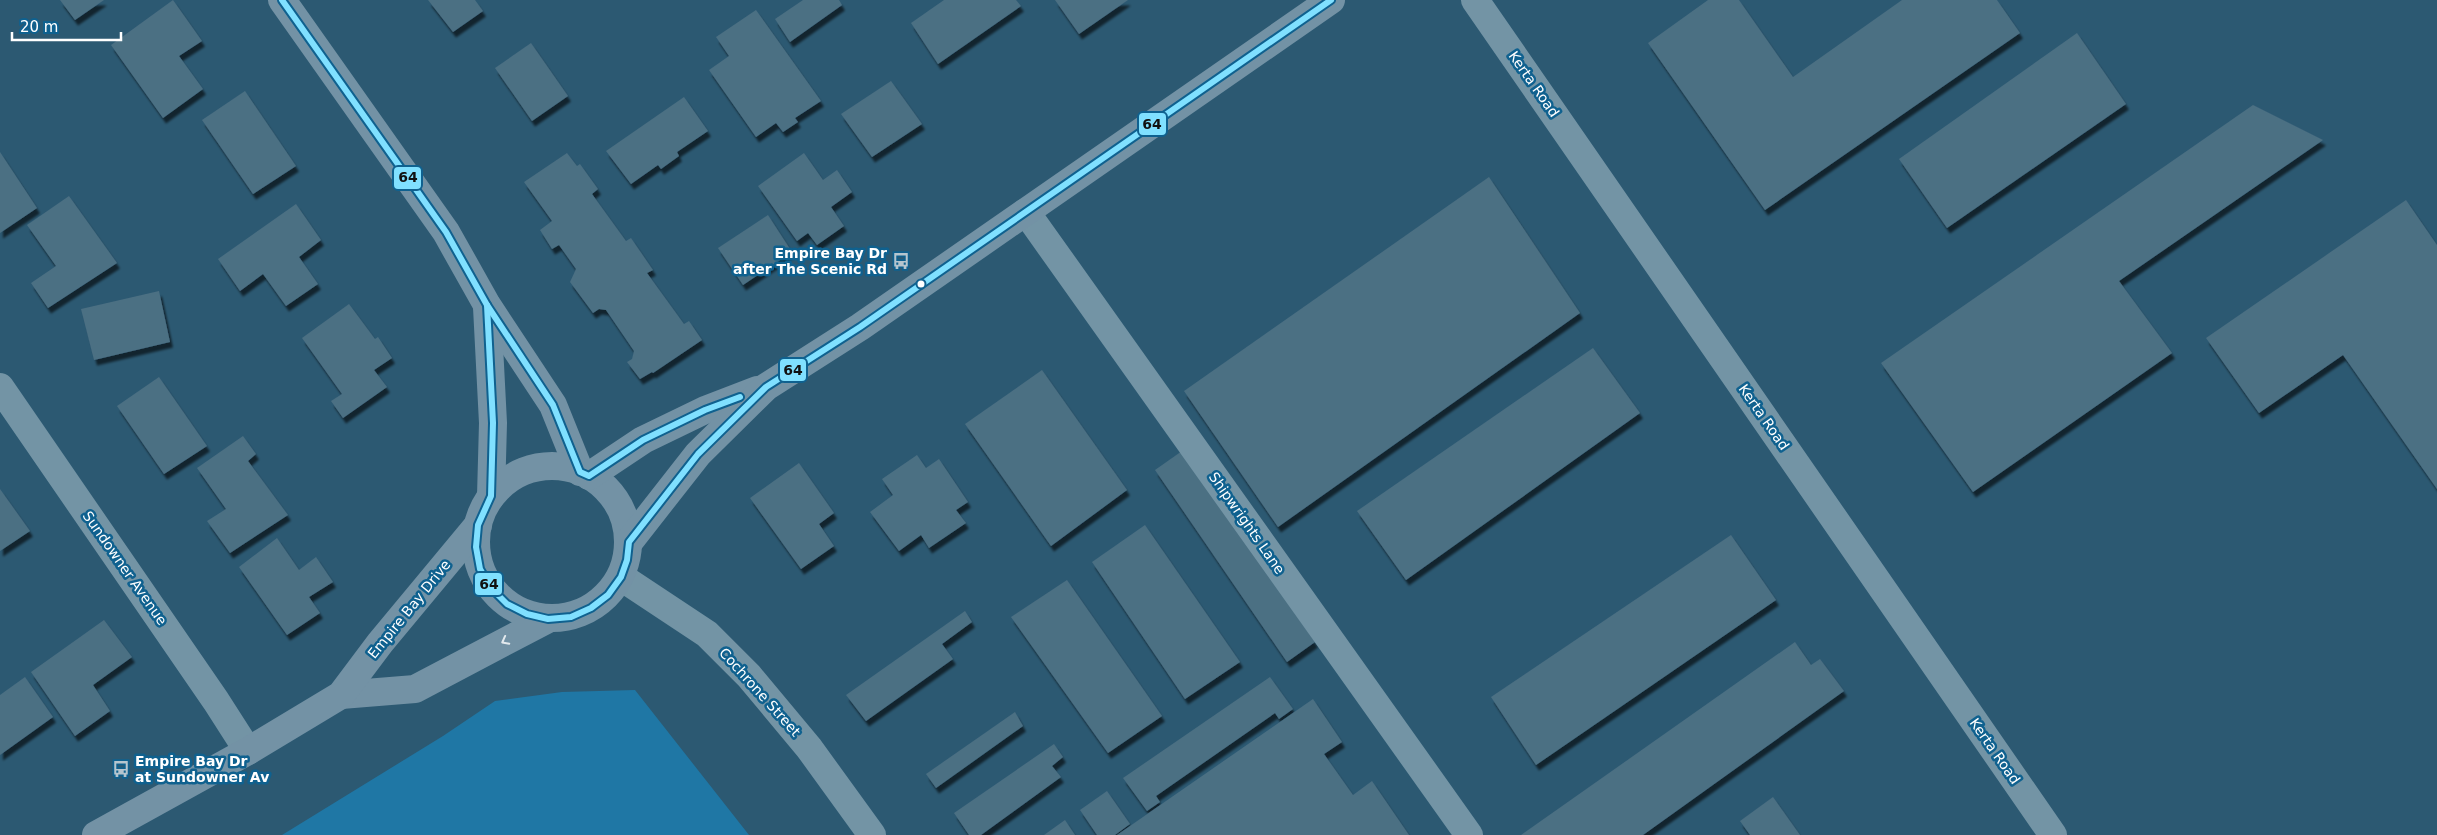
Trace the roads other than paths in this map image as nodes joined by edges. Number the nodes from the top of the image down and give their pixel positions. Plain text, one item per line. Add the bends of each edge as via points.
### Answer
1 (282, 0) edge
2 (1331, 0) edge
3 (1475, 0) edge
4 (1026, 212) junction
5 (487, 306) junction
6 (0, 387) edge
7 (766, 387) junction
8 (585, 474) junction
9 (491, 496) junction
10 (478, 525) junction
11 (629, 542) junction
12 (621, 577) junction
13 (548, 619) junction
14 (342, 695) junction
15 (248, 751) junction
16 (96, 835) edge
17 (872, 835) edge
18 (1469, 835) edge
19 (2053, 835) edge

1 - 5 main road via 446,232
2 - 4 main road
3 - 19 street, Kerta Road
4 - 7 main road via 860,327
4 - 18 street, Shipwrights Lane
5 - 8 main road via 553,405
5 - 9 main road via 493,423
6 - 15 street, Sundowner Avenue
7 - 8 main road via 705,410 643,440
7 - 11 main road via 698,454
8 - 9 main road via 556,466 531,469 509,479
8 - 11 main road via 605,488 618,503 626,522
9 - 10 main road
10 - 13 main road via 480,569 491,588 507,604 527,614
10 - 14 main road, Empire Bay Drive via 380,642
11 - 12 main road
12 - 13 main road via 608,595 591,608 571,617
12 - 17 street, Cochrone Street via 707,634 749,676 809,748
13 -> 14 main road, Empire Bay Drive via 415,689
14 - 15 main road, Empire Bay Drive
15 - 16 main road, Empire Bay Drive

